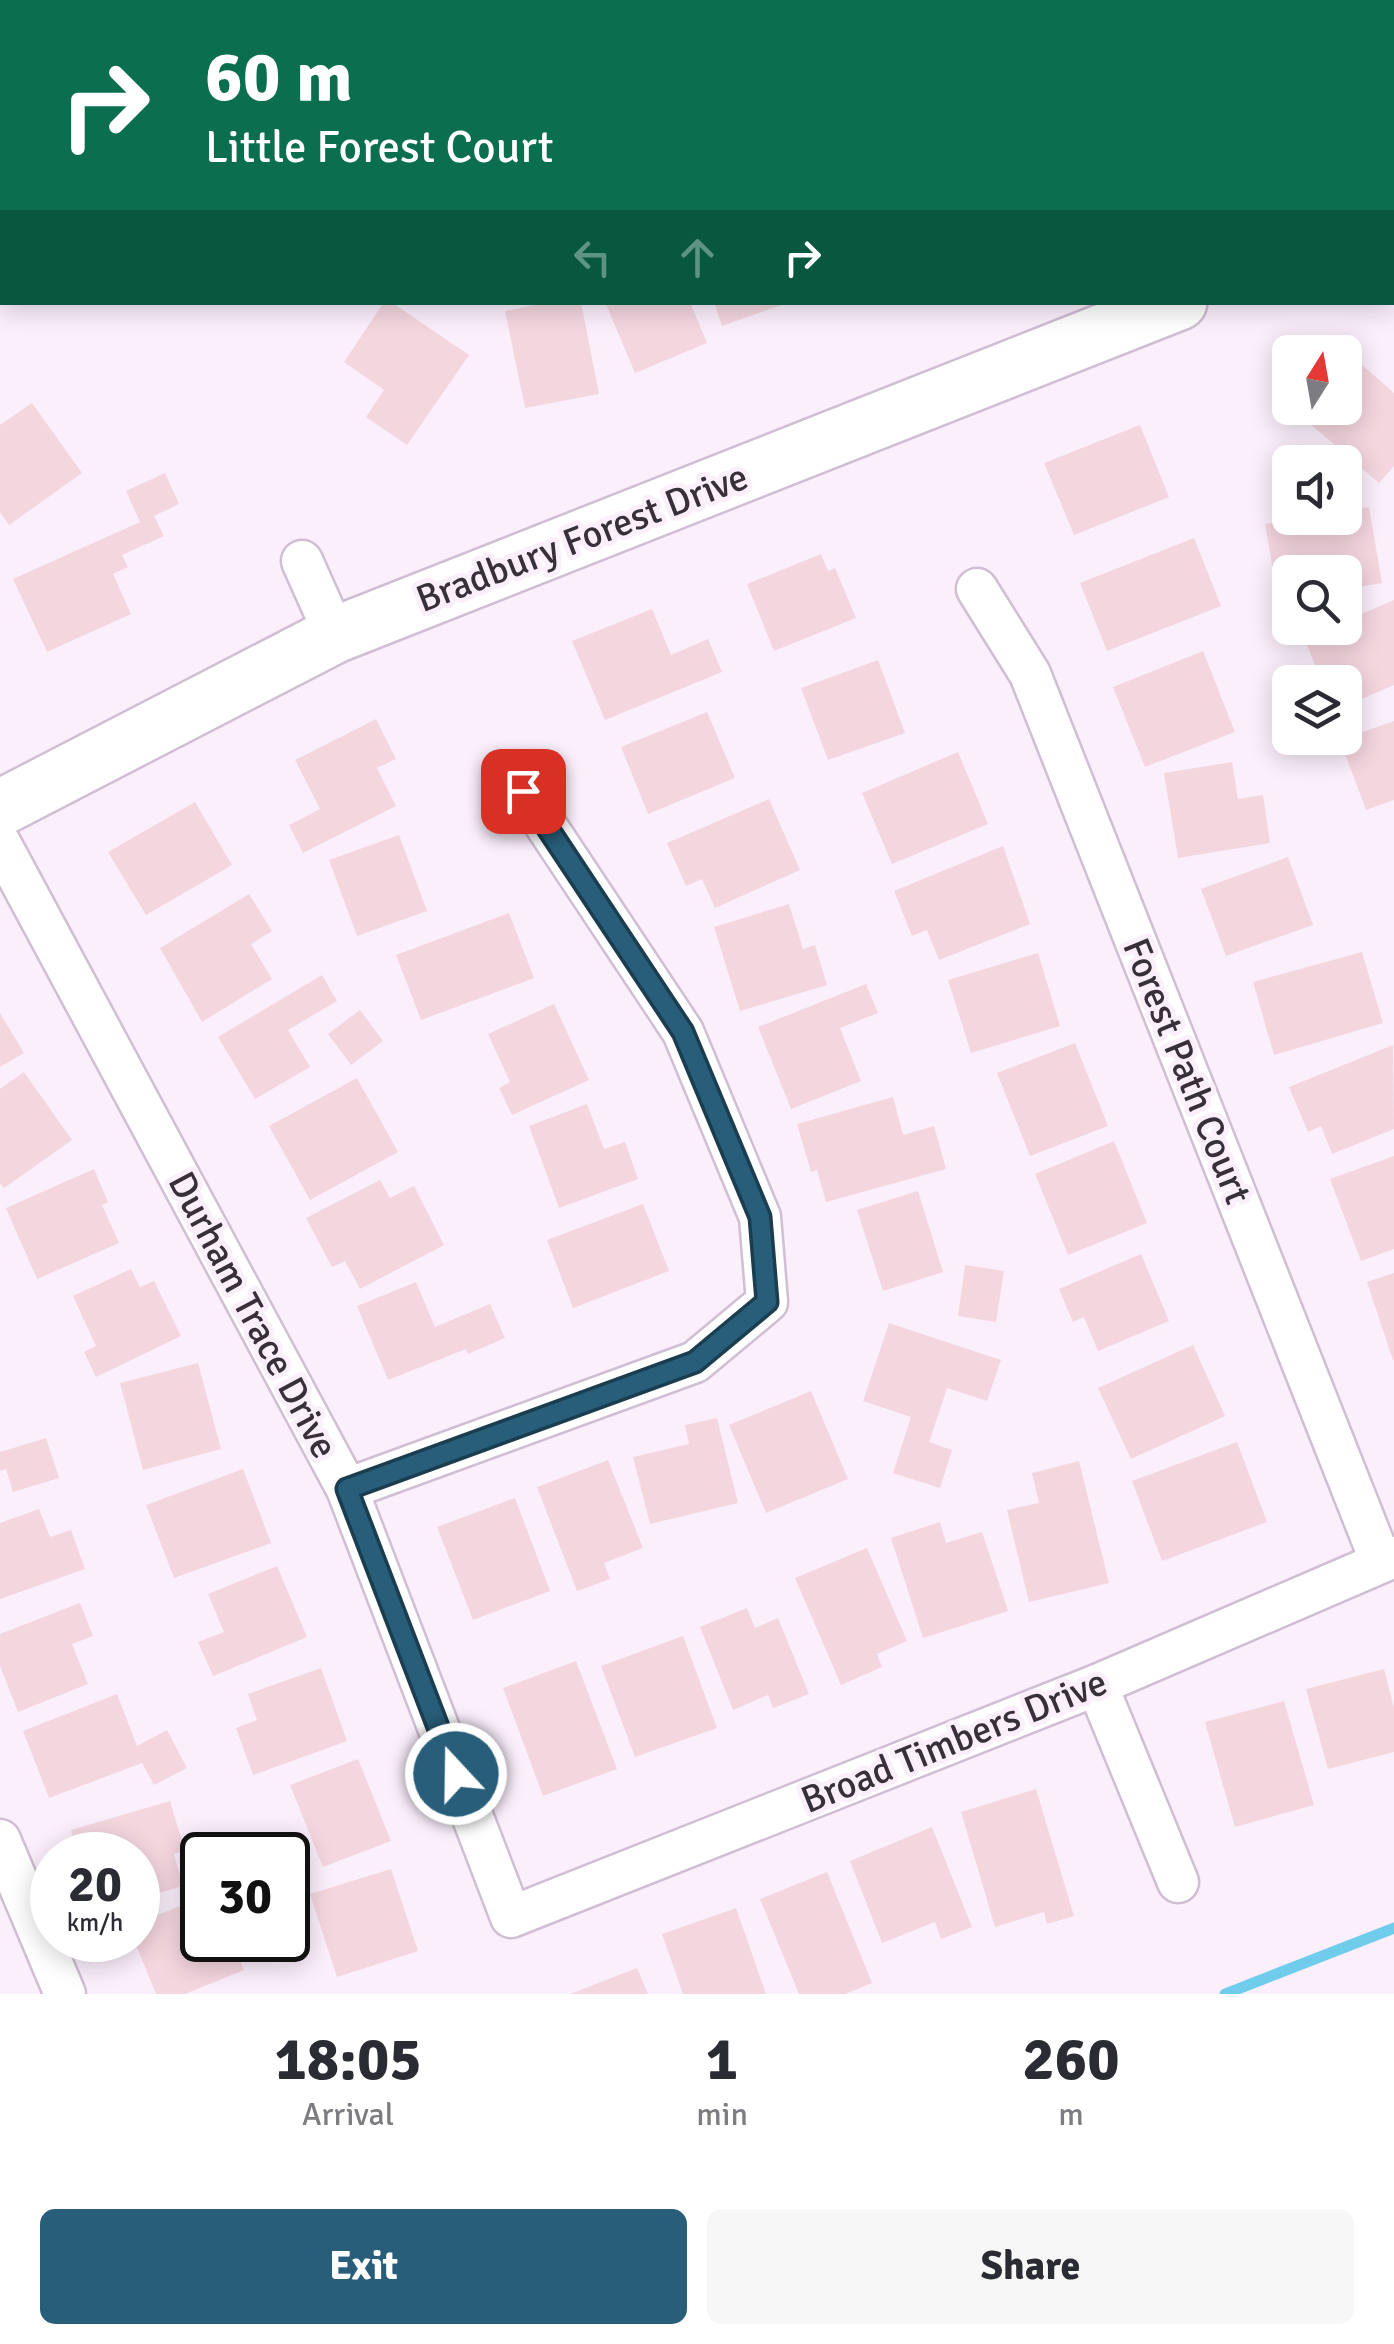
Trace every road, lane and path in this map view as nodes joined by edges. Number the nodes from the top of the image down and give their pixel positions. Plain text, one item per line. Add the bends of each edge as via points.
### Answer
1 (1172, 305) edge
2 (302, 562) dead end
3 (977, 589) dead end
4 (334, 635) junction
5 (523, 791) dead end
6 (0, 808) edge
7 (0, 843) edge
8 (347, 1489) junction
9 (1388, 1560) edge
10 (1098, 1685) junction
11 (0, 1840) edge
12 (1178, 1882) dead end
13 (510, 1917) joint
14 (65, 1994) edge

1 - 4 street, Bradbury Forest Drive
2 - 4 street
3 - 9 street, Forest Path Court via 1030,674
4 - 6 street, Bradbury Forest Drive
5 - 8 street via 683,1032 760,1217 767,1302 695,1362
7 - 8 street, Durham Trace Drive
8 - 13 street, Durham Trace Drive
9 - 10 street, Broad Timbers Drive
10 - 12 street
10 - 13 street, Broad Timbers Drive
11 - 14 street

